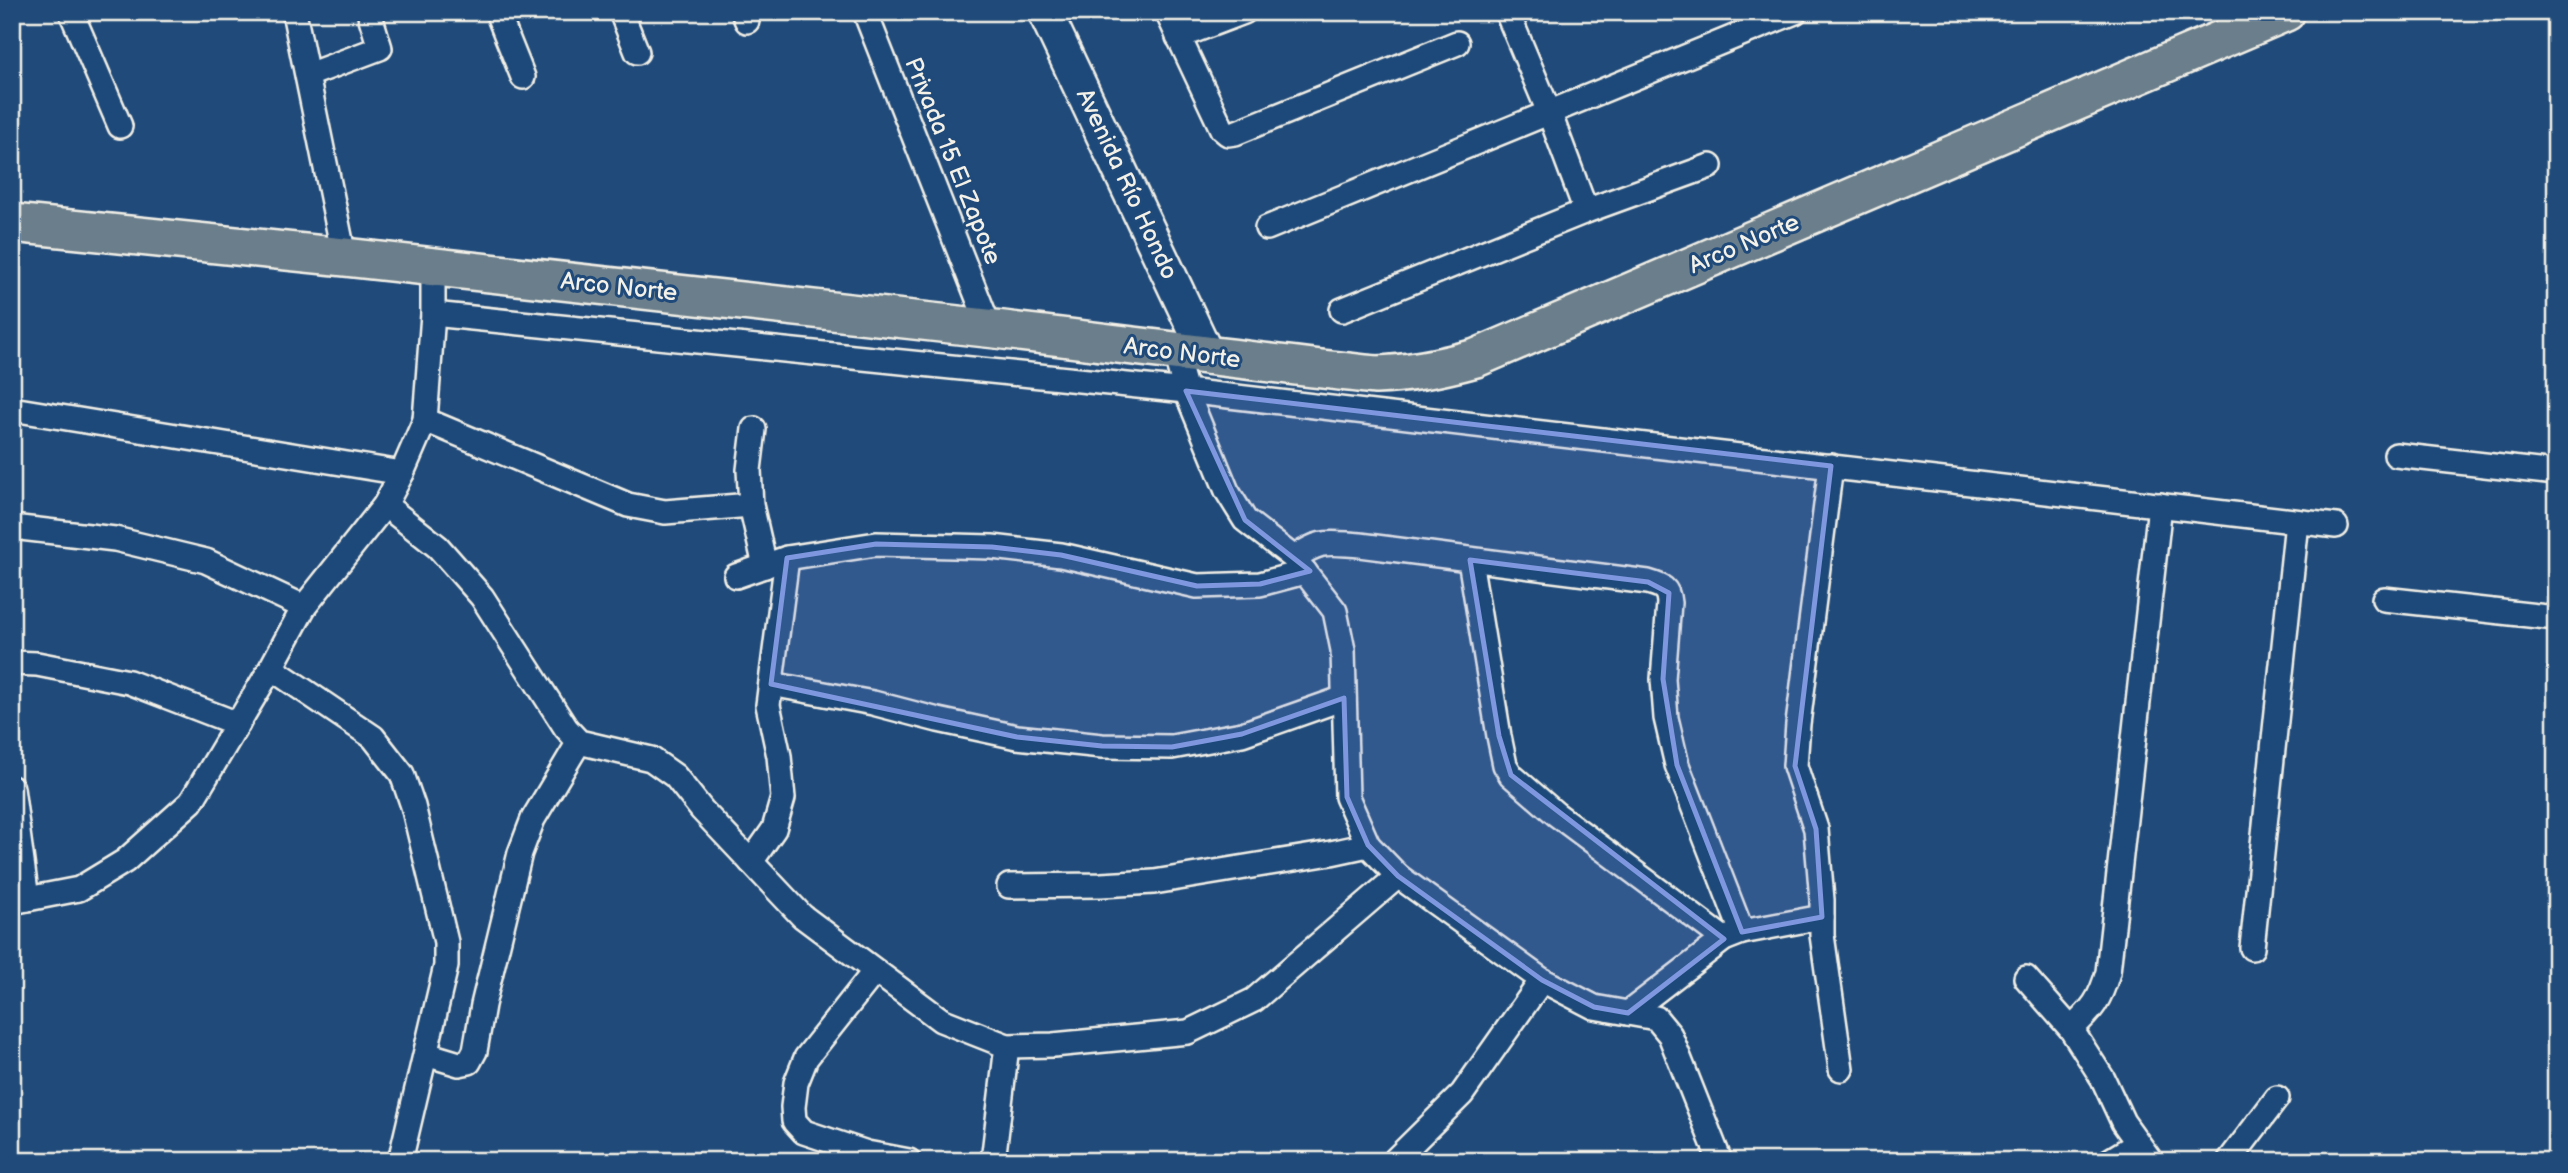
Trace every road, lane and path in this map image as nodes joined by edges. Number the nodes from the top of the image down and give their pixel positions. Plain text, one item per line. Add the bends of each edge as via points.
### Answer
1 (71, 12) edge
2 (294, 12) edge
3 (369, 12) edge
4 (497, 12) edge
5 (621, 12) edge
6 (865, 12) edge
7 (1045, 12) edge
8 (1167, 12) edge
9 (1244, 12) edge
10 (1507, 12) edge
11 (1795, 12) edge
12 (2286, 12) edge
13 (1178, 37) junction
14 (1457, 43) dead end
15 (637, 52) dead end
16 (308, 75) junction
17 (523, 78) dead end
18 (1549, 112) junction
19 (120, 126) dead end
20 (1710, 166) dead end
21 (1586, 211) junction
22 (12, 223) edge
23 (1267, 228) dead end
24 (344, 256) junction
25 (433, 266) junction
26 (1342, 310) dead end
27 (433, 314) junction
28 (990, 329) junction
29 (1192, 355) junction
30 (1186, 391) junction
31 (12, 409) edge
32 (425, 420) junction
33 (754, 429) dead end
34 (2396, 455) dead end
35 (1831, 466) junction
36 (402, 473) junction
37 (2556, 473) edge
38 (384, 505) junction
39 (751, 505) junction
40 (2160, 505) junction
41 (2297, 522) junction
42 (2336, 526) dead end
43 (12, 527) edge
44 (787, 558) junction
45 (1470, 560) junction
46 (1299, 565) junction
47 (765, 566) junction
48 (736, 576) dead end
49 (2384, 599) dead end
50 (304, 607) junction
51 (2556, 618) edge
52 (12, 663) edge
53 (271, 668) junction
54 (771, 684) junction
55 (1344, 698) junction
56 (238, 723) junction
57 (579, 742) junction
58 (12, 788) edge
59 (1368, 845) junction
60 (751, 862) junction
61 (1398, 876) junction
62 (1009, 886) dead end
63 (20, 901) edge
64 (1822, 917) junction
65 (1733, 935) junction
66 (2252, 948) dead end
67 (875, 971) junction
68 (2026, 978) dead end
69 (1542, 980) junction
70 (1628, 1013) junction
71 (2071, 1029) junction
72 (1007, 1046) junction
73 (426, 1054) junction
74 (1841, 1069) dead end
75 (2277, 1098) dead end
76 (2144, 1152) edge
77 (400, 1161) edge
78 (909, 1161) edge
79 (993, 1161) edge
80 (1394, 1161) edge
81 (1720, 1161) edge
82 (2109, 1161) edge
83 (2229, 1161) edge

1 - 19 street
2 - 16 street
3 - 16 street via 380,48
4 - 17 street
5 - 15 street
6 - 28 street, Privada 15 El Zapote
7 - 29 main road, Avenida Río Hondo
8 - 13 street
9 - 13 street
10 - 18 street
11 - 18 street
12 - 29 main road, Arco Norte via 1476,358 1435,369 1376,375
13 - 14 street via 1228,134
16 - 24 street
18 - 21 street
18 - 23 street
20 - 21 street
21 - 26 street
22 - 24 main road, Arco Norte
24 - 25 main road, Arco Norte
25 - 27 street
25 - 28 main road, Arco Norte
27 - 30 street
27 - 32 street
28 - 29 main road, Arco Norte
29 - 30 street
30 - 35 street
30 - 46 street via 1227,491 1245,520
31 - 36 street
32 - 36 street
32 - 39 street via 628,505 665,512
33 - 39 street
34 - 37 street
35 - 40 street
35 - 64 street via 1795,766 1816,829
36 - 38 street
38 - 50 street
38 - 57 street via 438,548 482,597
39 - 47 street
40 - 41 street
40 - 71 street via 2108,971 2101,996
41 - 42 street
41 - 66 street
43 - 50 street via 115,539 206,561
44 - 46 street via 876,544 992,547 1061,555 1197,586 1260,584
44 - 47 street
44 - 54 street
45 - 46 street via 1327,543 1313,545
45 - 65 street via 1499,736 1511,775 1556,814
45 - 65 street via 1648,582 1669,593 1665,718
46 - 55 street via 1335,611 1343,650
47 - 48 street
49 - 51 street
50 - 53 street
52 - 56 street via 129,682
53 - 56 street
53 - 73 street via 373,737 402,774 446,942 446,967
54 - 55 street via 1017,737 1113,746 1172,747 1242,734
54 - 60 street via 768,705 783,798 774,829
55 - 59 street via 1347,797
56 - 63 street via 191,802 125,861 79,889
57 - 60 street via 651,760 675,776
57 - 73 street via 533,819 520,853 475,1051 469,1062 459,1064
58 - 63 street
59 - 61 street
59 - 62 street via 1154,882
60 - 67 street via 802,916
61 - 69 street
61 - 72 street via 1254,1000 1188,1032
64 - 65 street
64 - 74 street
65 - 70 street
67 - 72 street via 941,1020
67 - 78 street via 806,1058 796,1083 794,1121 804,1132
68 - 71 street
69 - 70 street via 1594,1007
69 - 80 street via 1462,1094
70 - 81 street via 1656,1018 1670,1035
71 - 76 street
72 - 79 street
73 - 77 street
75 - 83 street
76 - 82 street

